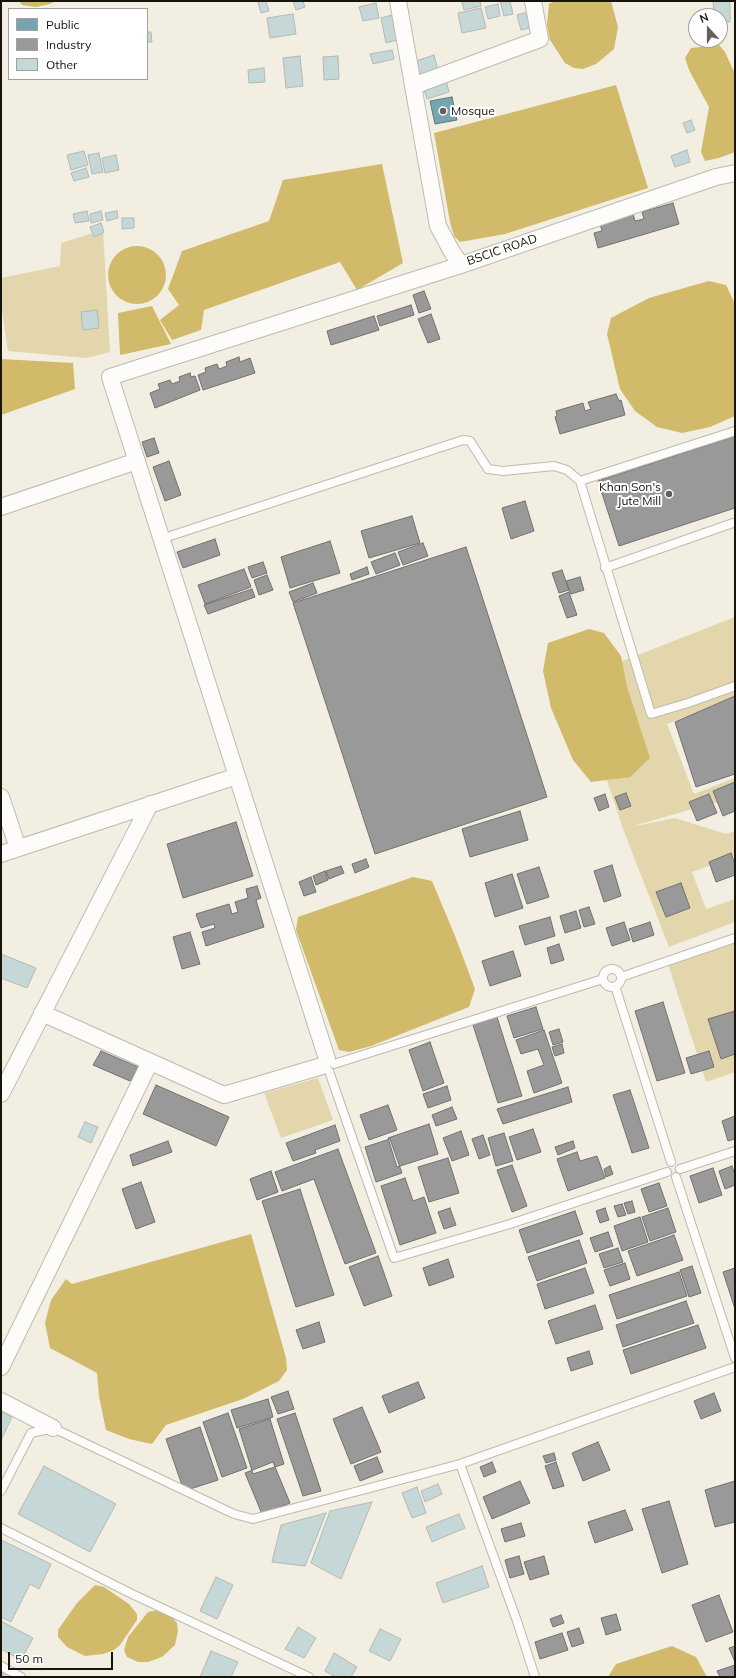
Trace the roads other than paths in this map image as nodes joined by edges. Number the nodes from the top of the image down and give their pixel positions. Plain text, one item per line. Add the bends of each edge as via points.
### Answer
1 (398, 1) edge
2 (533, 1) edge
3 (413, 86) junction
4 (735, 173) edge
5 (461, 265) junction
6 (735, 431) edge
7 (137, 461) junction
8 (580, 481) junction
9 (1, 507) edge
10 (733, 523) dead end
11 (161, 539) junction
12 (605, 568) junction
13 (735, 686) edge
14 (237, 776) junction
15 (1, 797) edge
16 (150, 804) junction
17 (18, 848) junction
18 (1, 854) edge
19 (735, 938) edge
20 (621, 977) junction
21 (602, 979) junction
22 (615, 986) junction
23 (42, 1013) junction
24 (150, 1062) junction
25 (328, 1065) junction
26 (1, 1094) edge
27 (735, 1151) edge
28 (670, 1162) junction
29 (667, 1172) junction
30 (678, 1173) junction
31 (735, 1358) edge
32 (1, 1367) edge
33 (735, 1367) edge
34 (1, 1401) edge
35 (53, 1428) junction
36 (460, 1464) junction
37 (1, 1491) edge
38 (1, 1528) edge
39 (1, 1666) edge
40 (21, 1677) edge
41 (309, 1677) edge
42 (535, 1677) edge

1 - 3 street, BSCIC ROAD
2 - 3 street via 540,39
3 - 5 street, BSCIC ROAD via 438,226
4 - 5 street, BSCIC ROAD
5 - 7 street via 110,377
6 - 8 lane
7 - 9 street
7 - 11 street
8 - 11 lane via 567,470 554,466 503,471 488,469 470,441 463,440
8 - 12 lane
10 - 12 lane
11 - 14 street
12 - 13 lane via 652,714 688,704
14 - 16 street
14 - 25 street
15 - 17 street
16 - 17 street
16 - 23 street
17 - 18 street
19 - 20 lane
20 - 21 lane via 616,970 608,969
20 - 22 lane
21 - 22 lane via 607,986
21 - 25 lane
22 - 28 lane
23 - 24 street
23 - 26 street
24 - 25 street via 224,1095
24 - 32 street
25 - 29 lane via 394,1258 510,1224
27 - 30 lane
28 - 29 lane
28 - 30 lane via 680,1166
29 - 30 lane via 670,1176
30 - 31 lane
33 - 36 lane
34 - 35 street
35 - 36 lane via 234,1514 253,1519
35 - 37 lane via 31,1433
36 - 42 lane
38 - 41 lane via 132,1594
39 - 40 lane

